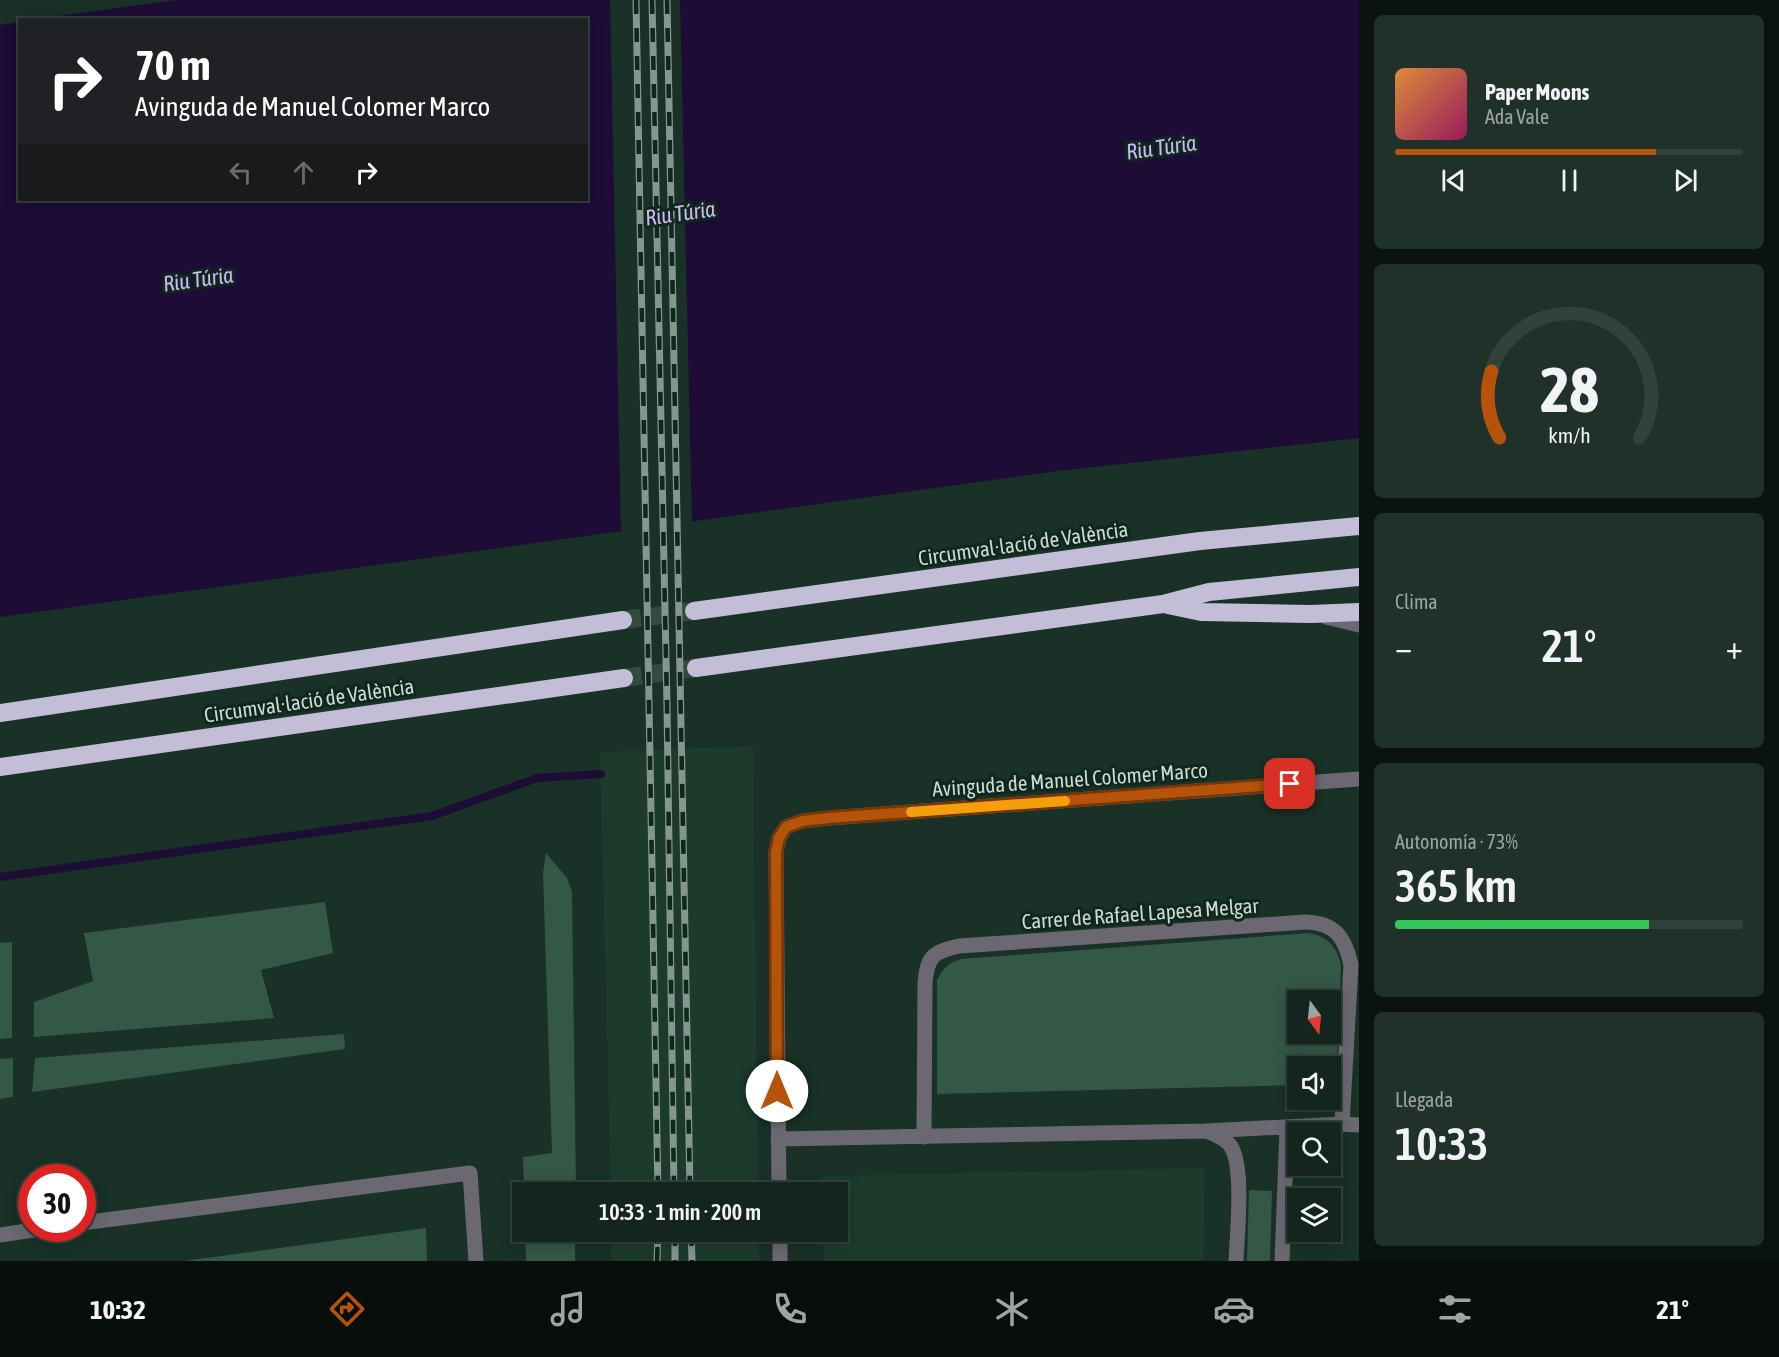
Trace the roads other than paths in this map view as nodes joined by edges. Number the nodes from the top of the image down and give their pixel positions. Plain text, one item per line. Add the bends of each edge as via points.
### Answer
1 (1359, 526) edge
2 (1359, 577) edge
3 (1164, 604) junction
4 (694, 611) tunnel mouth
5 (1359, 612) edge
6 (1311, 614) junction
7 (623, 620) tunnel mouth
8 (1359, 625) edge
9 (696, 668) tunnel mouth
10 (624, 678) tunnel mouth
11 (0, 712) edge
12 (0, 767) edge
13 (1359, 779) edge
14 (1342, 1124) joint
15 (1359, 1125) edge
16 (1287, 1128) joint
17 (1206, 1131) junction
18 (924, 1137) junction
19 (778, 1139) junction
20 (779, 1182) edge
21 (96, 1221) edge
22 (18, 1232) edge
23 (0, 1235) edge
24 (780, 1242) edge
25 (476, 1261) edge
26 (780, 1261) edge
27 (1236, 1261) edge
28 (1282, 1261) edge

1 - 4 highway, Circumval·lació de València via 1200,541
2 - 3 highway via 1209,592
3 - 6 highway via 1201,612
3 - 9 highway
5 - 6 highway
6 - 8 street
7 - 11 highway, Circumval·lació de València
10 - 12 highway, Circumval·lació de València
13 - 19 street, Avinguda de Manuel Colomer Marco via 828,818 786,827 776,852
14 - 15 street
14 - 18 street, Carrer de Rafael Lapesa Melgar via 1351,965 1348,950 1331,927 1306,922 959,946 932,956 926,966 925,984
16 - 17 street
16 - 28 street
17 - 18 street
17 - 27 street via 1230,1145 1237,1158
18 - 19 street
19 - 20 street
21 - 25 street via 471,1173
22 - 23 street
24 - 26 street

